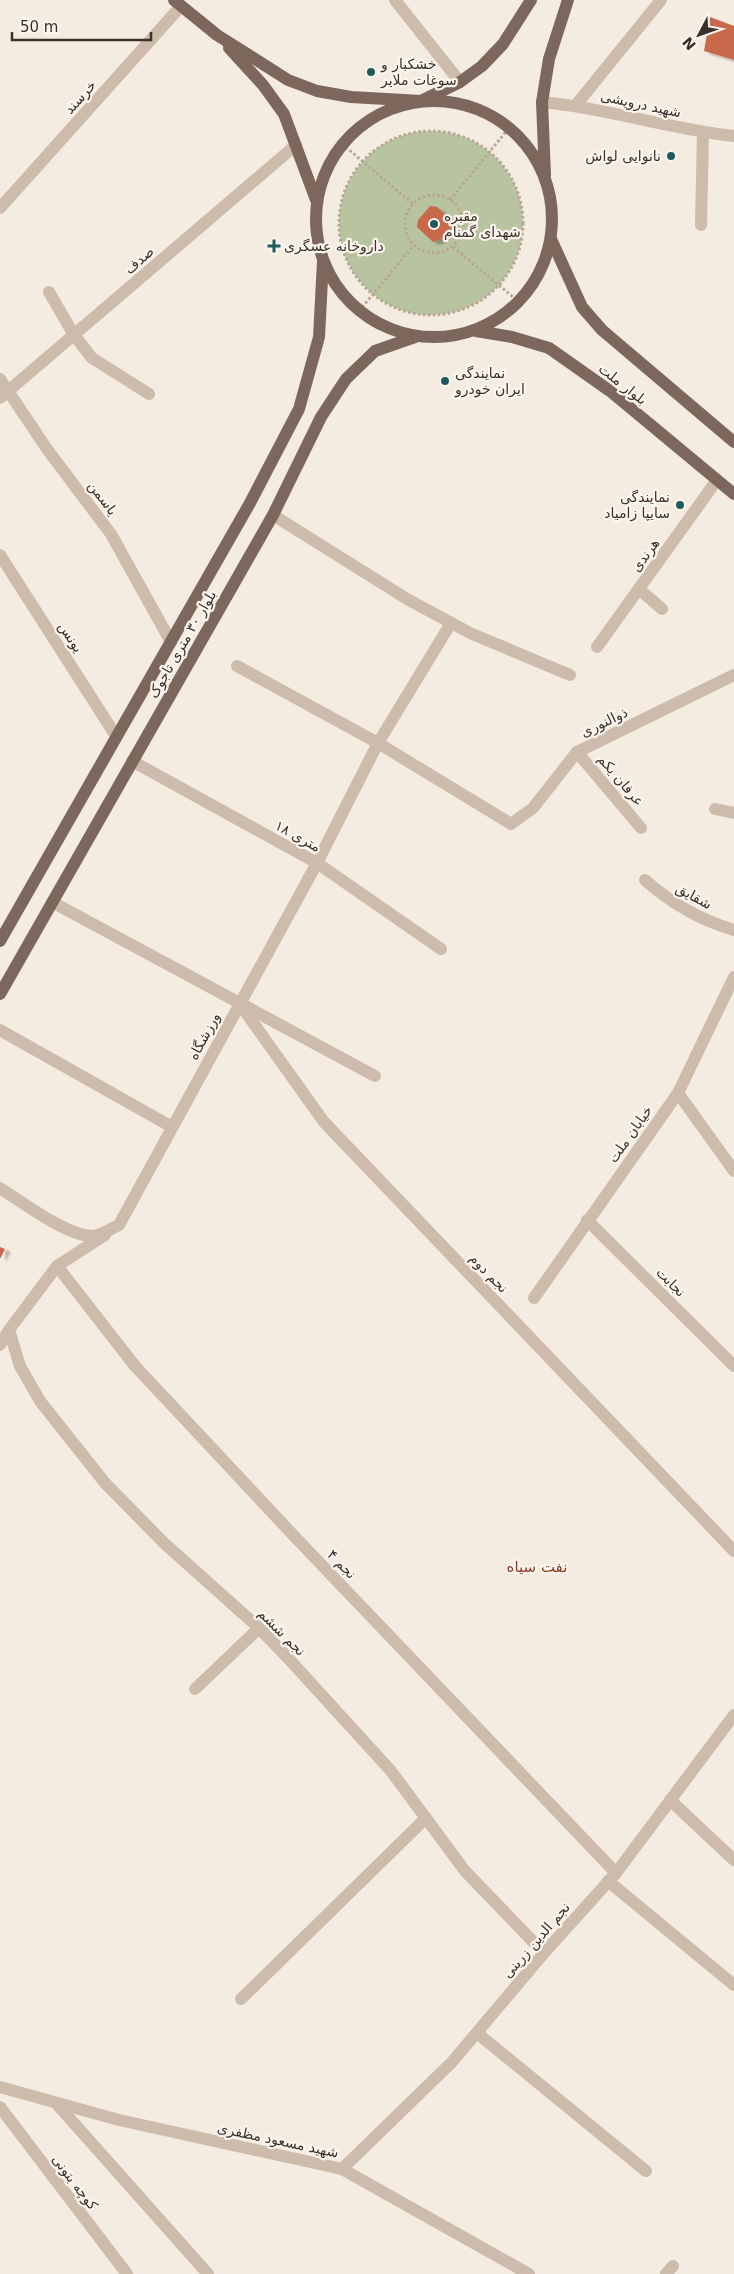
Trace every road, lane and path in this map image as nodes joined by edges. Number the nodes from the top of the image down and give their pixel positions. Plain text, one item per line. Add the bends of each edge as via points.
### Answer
1 (395, 0) edge
2 (531, 0) edge
3 (568, 0) edge
4 (661, 0) edge
5 (178, 3) edge
6 (217, 35) junction
7 (460, 82) junction
8 (421, 101) junction
9 (542, 102) junction
10 (576, 105) junction
11 (509, 128) junction
12 (703, 133) junction
13 (734, 136) edge
14 (342, 144) junction
15 (296, 145) junction
16 (490, 151) junction
17 (362, 161) junction
18 (545, 178) junction
19 (316, 200) junction
20 (450, 200) junction
21 (413, 204) junction
22 (0, 208) edge
23 (701, 225) dead end
24 (551, 239) junction
25 (414, 245) junction
26 (453, 247) junction
27 (323, 261) junction
28 (500, 286) junction
29 (49, 292) dead end
30 (373, 295) junction
31 (519, 302) junction
32 (359, 311) junction
33 (476, 331) junction
34 (74, 335) junction
35 (415, 336) junction
36 (0, 379) edge
37 (4, 394) edge
38 (148, 394) dead end
39 (734, 442) edge
40 (717, 480) junction
41 (734, 494) edge
42 (273, 515) junction
43 (0, 555) edge
44 (639, 589) junction
45 (662, 609) dead end
46 (451, 623) junction
47 (171, 642) junction
48 (597, 647) dead end
49 (238, 666) dead end
50 (570, 675) dead end
51 (734, 675) edge
52 (116, 736) junction
53 (378, 743) junction
54 (577, 752) junction
55 (132, 762) junction
56 (715, 809) dead end
57 (734, 813) edge
58 (641, 828) dead end
59 (317, 863) junction
60 (645, 880) dead end
61 (52, 902) junction
62 (734, 930) edge
63 (0, 941) edge
64 (441, 949) dead end
65 (734, 977) edge
66 (0, 994) edge
67 (239, 1003) junction
68 (0, 1030) edge
69 (375, 1076) dead end
70 (678, 1093) junction
71 (172, 1127) junction
72 (734, 1171) edge
73 (0, 1188) edge
74 (587, 1220) junction
75 (119, 1226) junction
76 (57, 1266) junction
77 (534, 1298) dead end
78 (9, 1330) junction
79 (0, 1345) edge
80 (734, 1366) edge
81 (734, 1551) edge
82 (259, 1628) junction
83 (195, 1689) dead end
84 (734, 1715) edge
85 (670, 1800) junction
86 (426, 1818) junction
87 (734, 1860) edge
88 (612, 1877) junction
89 (544, 1953) junction
90 (734, 1985) edge
91 (242, 1999) dead end
92 (477, 2033) junction
93 (0, 2087) edge
94 (56, 2103) junction
95 (0, 2108) edge
96 (342, 2169) junction
97 (646, 2172) dead end
98 (126, 2274) edge
99 (208, 2274) edge
100 (529, 2274) edge

1 - 7 street
2 - 7 main road via 503,44 482,66
3 - 9 main road via 548,59
4 - 10 street
5 - 6 main road
5 - 22 street, خرسند
6 - 8 main road via 288,80 317,91 351,97
6 - 15 main road via 263,85 284,114
7 - 8 main road
8 - 11 main road via 460,104 482,111
8 - 14 main road via 377,115 358,127
9 - 10 street, شهید درویشی
9 - 18 main road
10 - 12 street, شهید درویشی
11 - 16 path
11 - 18 main road via 530,150
12 - 13 street, شهید درویشی
12 - 23 street
14 - 17 path
14 - 19 main road via 325,170
15 - 19 main road
15 - 34 street, صدف
16 - 17 path via 466,137 440,131 414,132 378,147
16 - 20 path
16 - 28 path via 514,181 522,206 524,234 520,252
17 - 21 path
17 - 30 path via 349,179 342,199 340,240 354,274
18 - 24 main road via 552,208
19 - 27 main road via 316,231
20 - 21 path via 442,196 426,196
20 - 26 path via 456,204 463,218 462,234
21 - 25 path via 405,229
24 - 31 main road via 545,262
24 - 39 main road, بلوار ملت via 582,307 602,330
25 - 26 path via 437,253
25 - 30 path
26 - 28 path
27 - 32 main road via 337,288
27 - 47 main road, بلوار ۳۰ متری تاجوک via 319,336 299,409
28 - 30 path via 472,307 438,316 402,311
28 - 31 path
29 - 34 street
30 - 32 path
31 - 33 main road
32 - 35 main road via 385,327
33 - 35 main road via 446,338
33 - 40 main road, بلوار ملت via 549,348 610,391
34 - 37 street, صدف
34 - 38 street via 92,358
35 - 42 main road, بلوار ۳۰ متری تاجوک via 374,351 346,379 321,417
36 - 37 street, یاسمن
37 - 47 street, یاسمن via 111,534
40 - 41 main road, بلوار ملت
40 - 44 street, هرندی
42 - 46 street
42 - 55 main road, بلوار ۳۰ متری تاجوک
43 - 52 street, یونس
44 - 45 street
44 - 48 street, هرندی
46 - 50 street
46 - 53 street, ورزشگاه
47 - 52 main road, بلوار ۳۰ متری تاجوک
49 - 53 street
51 - 54 street, ذوالنوری
52 - 63 main road, بلوار ۳۰ متری تاجوک
53 - 54 street, ذوالنوری via 511,824 533,808
53 - 59 street, ورزشگاه
54 - 58 street, عرفان یکم
55 - 59 street, ۱۸ متری
55 - 61 main road, بلوار ۳۰ متری تاجوک
56 - 57 street
59 - 64 street, ۱۸ متری
59 - 67 street, ورزشگاه
60 - 62 street, شقایق via 690,914
61 - 66 main road, بلوار ۳۰ متری تاجوک
61 - 67 street
65 - 70 street, خیابان ملت
67 - 69 street
67 - 71 street, ورزشگاه
67 - 81 street, نجم دوم via 324,1122
68 - 71 street
70 - 72 street
70 - 74 street, خیابان ملت
71 - 75 street, ورزشگاه
73 - 75 street via 56,1224 78,1233 94,1236
74 - 77 street, خیابان ملت
74 - 80 street, نجابت
75 - 76 street
76 - 78 street
76 - 88 street, نجم ۴ via 135,1366
78 - 79 street
78 - 82 street, نجم ششم via 20,1366 40,1402 105,1482 164,1544
82 - 83 street
82 - 86 street, نجم ششم via 391,1771
84 - 85 street, نجم الدین زرینی
85 - 87 street
85 - 88 street, نجم الدین زرینی
86 - 89 street, نجم ششم via 465,1871
86 - 91 street
88 - 89 street, نجم الدین زرینی
88 - 90 street, نجم ۴
89 - 92 street, نجم الدین زرینی
92 - 96 street, نجم الدین زرینی via 452,2062
92 - 97 street
93 - 94 street, شهید مسعود مظفری
94 - 96 street, شهید مسعود مظفری
94 - 99 street
95 - 98 street, کوچه بتونی
96 - 100 street, شهید مسعود مظفری

